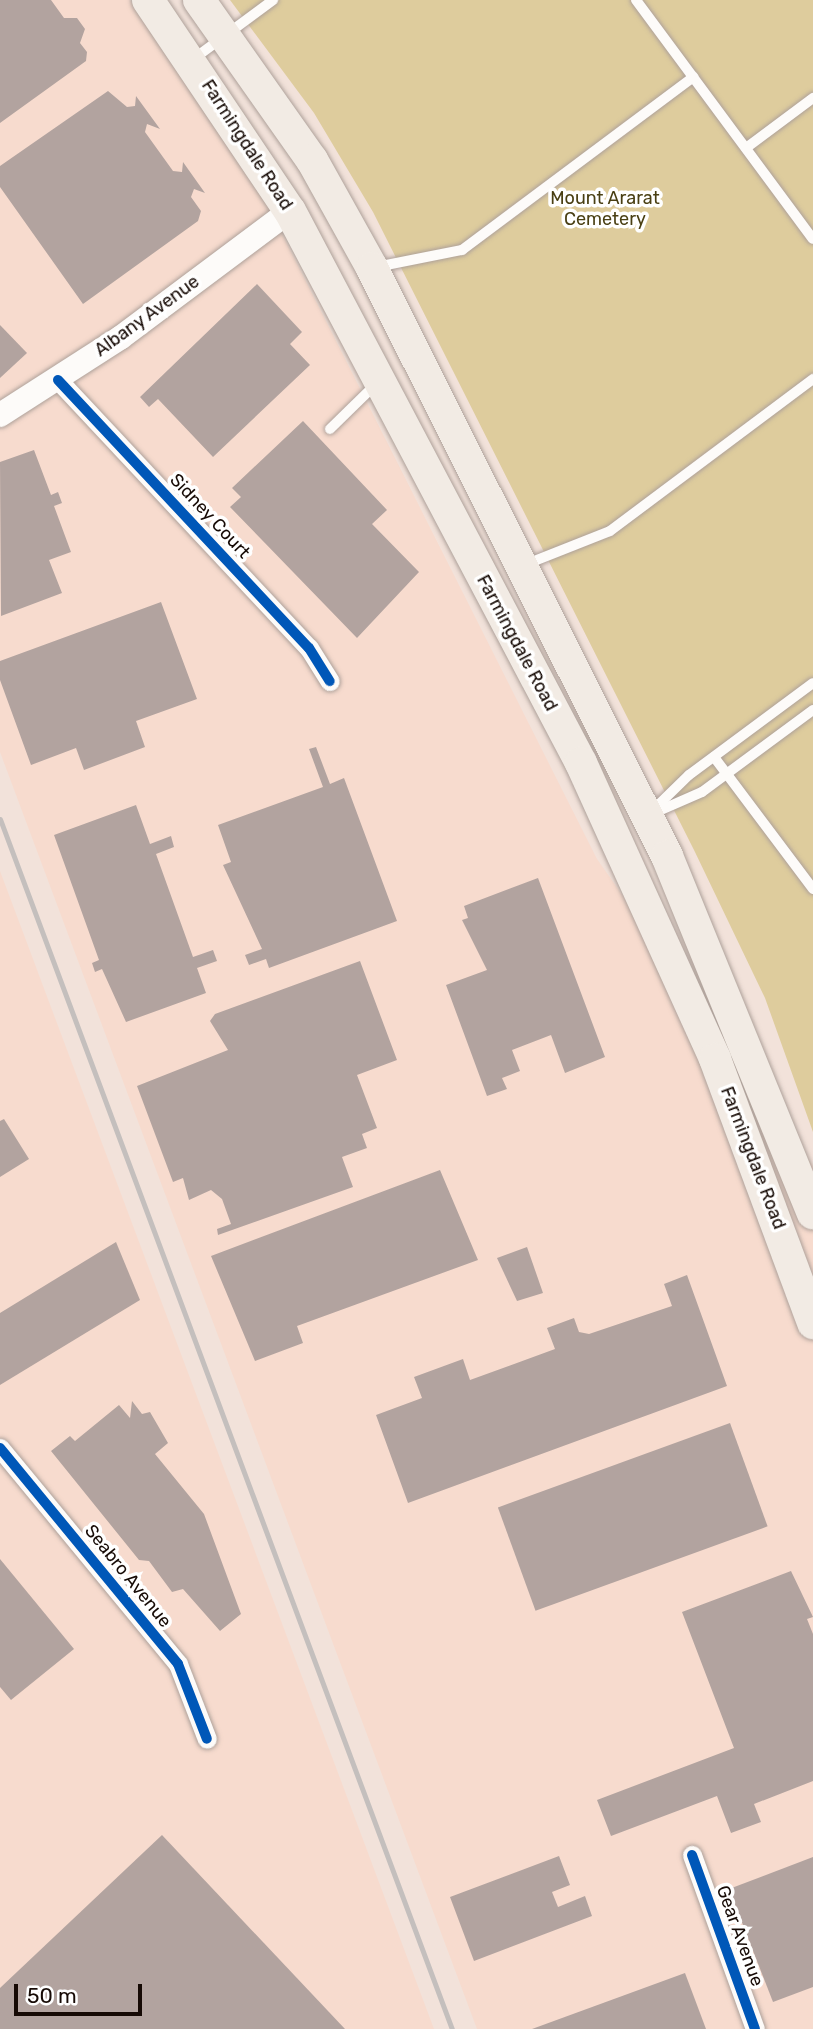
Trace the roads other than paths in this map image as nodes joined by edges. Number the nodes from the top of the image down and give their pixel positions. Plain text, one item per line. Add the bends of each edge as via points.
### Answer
1 (148, 0) edge
2 (199, 0) edge
3 (273, 0) edge
4 (636, 0) edge
5 (226, 35) junction
6 (191, 61) junction
7 (693, 76) junction
8 (813, 98) edge
9 (746, 148) junction
10 (290, 211) junction
11 (813, 239) edge
12 (372, 268) junction
13 (813, 379) edge
14 (58, 380) junction
15 (379, 382) junction
16 (0, 415) edge
17 (330, 429) dead end
18 (467, 457) junction
19 (523, 566) junction
20 (330, 681) dead end
21 (813, 682) edge
22 (813, 710) edge
23 (714, 757) junction
24 (727, 774) junction
25 (648, 816) junction
26 (813, 889) edge
27 (813, 1213) edge
28 (813, 1322) edge
29 (0, 1448) edge
30 (207, 1739) dead end
31 (692, 1856) dead end
32 (755, 2029) edge

1 - 6 main road, Farmingdale Road
2 - 5 main road, Farmingdale Road
3 - 5 lane
4 - 7 lane
5 - 6 lane
5 - 12 main road, Farmingdale Road via 312,160
6 - 10 main road, Farmingdale Road
7 - 9 lane
7 - 12 lane via 462,250
8 - 9 lane
9 - 11 lane
10 - 14 street, Albany Avenue
10 - 15 main road, Farmingdale Road
10 - 18 main road via 304,204 317,209 434,418
12 - 18 main road, Farmingdale Road
13 - 19 lane via 610,531
14 - 16 street, Albany Avenue
14 - 20 street, Sidney Court via 309,648
15 - 17 lane
15 - 28 main road, Farmingdale Road via 621,844 719,1071
18 - 19 main road, Farmingdale Road
19 - 25 main road, Farmingdale Road
21 - 23 lane
22 - 24 lane
23 - 24 lane
23 - 25 lane
24 - 25 lane
24 - 26 lane
25 - 27 main road, Farmingdale Road via 740,1023
29 - 30 street, Seabro Avenue via 178,1664
31 - 32 street, Gear Avenue

